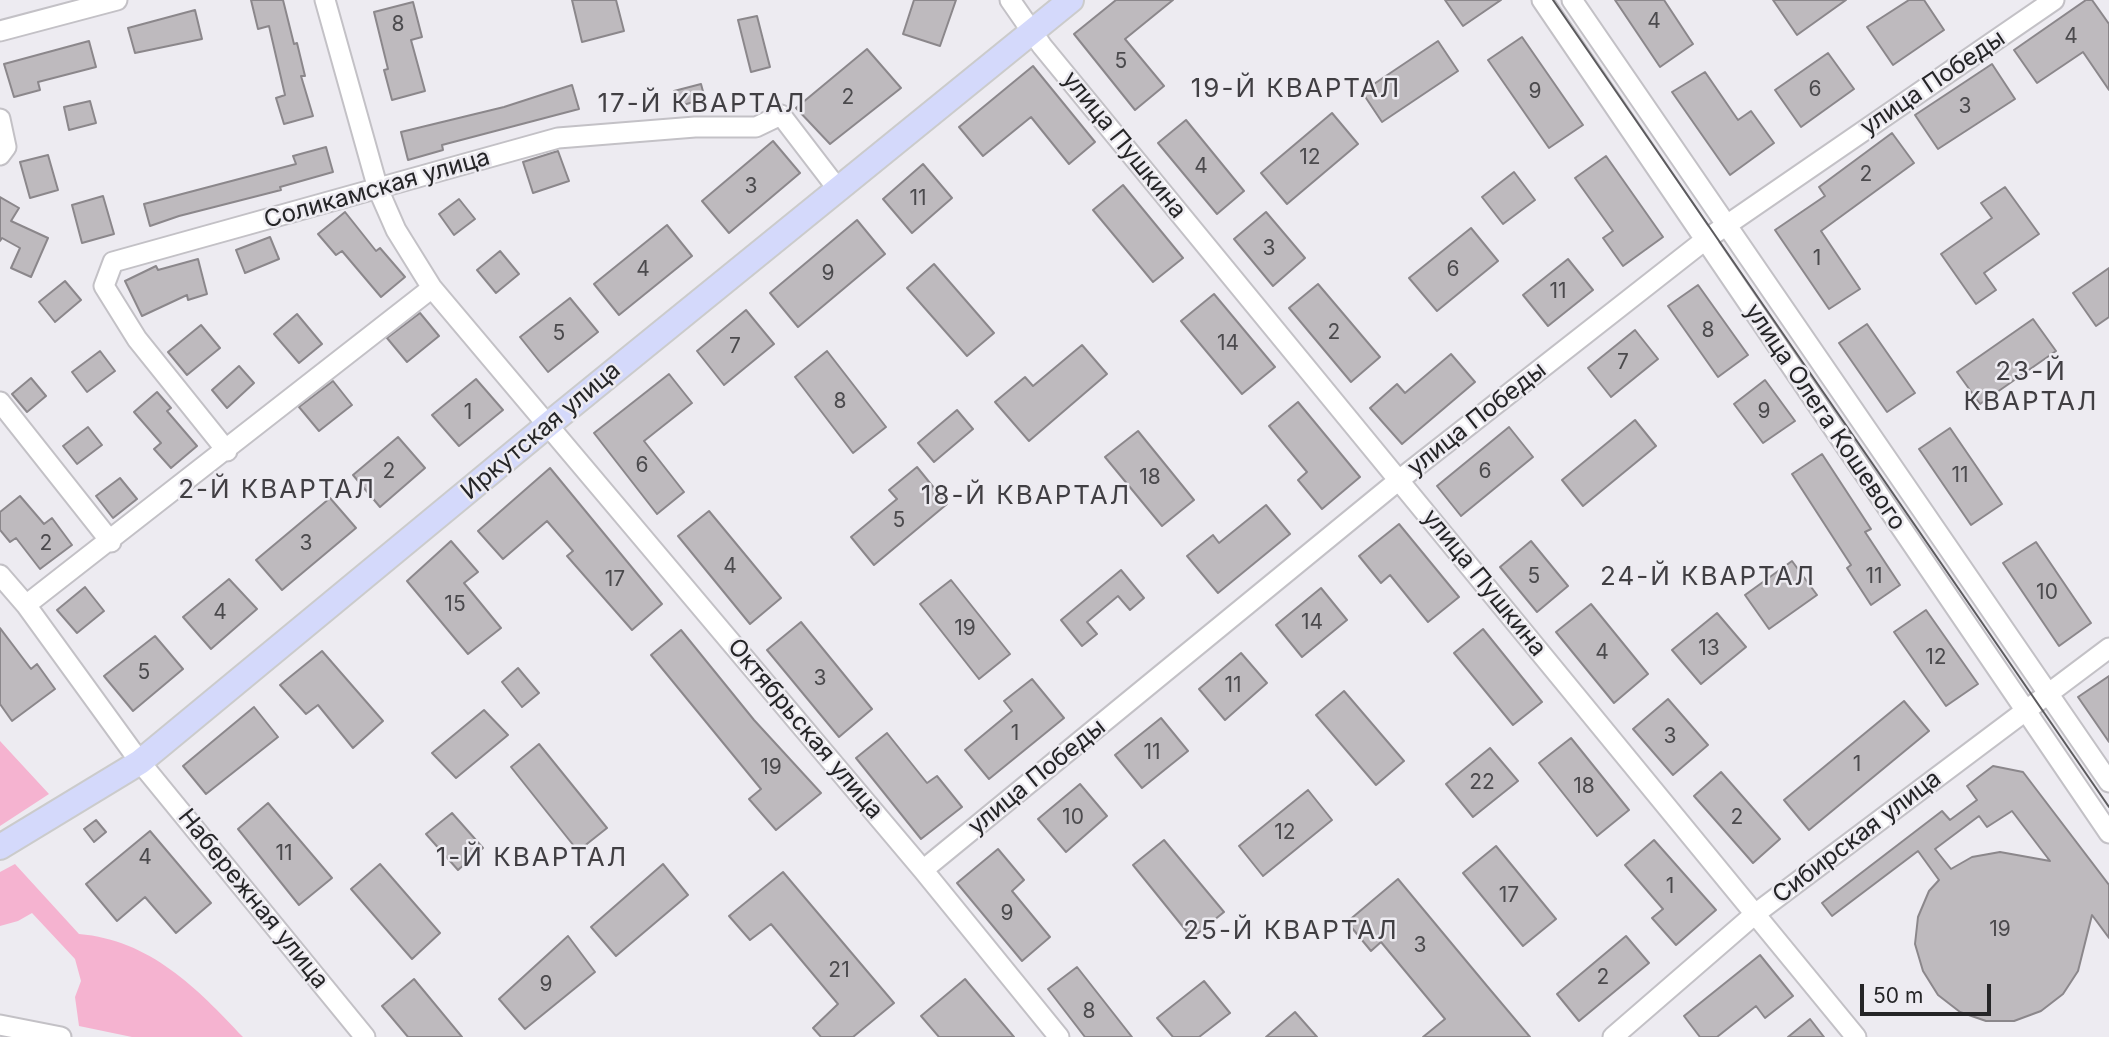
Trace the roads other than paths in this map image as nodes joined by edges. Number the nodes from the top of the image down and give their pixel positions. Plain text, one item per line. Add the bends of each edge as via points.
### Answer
1 (117, 0) edge
2 (325, 0) edge
3 (1010, 0) edge
4 (1071, 0) edge
5 (1542, 0) edge
6 (1572, 0) edge
7 (2054, 0) edge
8 (0, 31) edge
9 (1031, 33) junction
10 (0, 119) edge
11 (0, 155) edge
12 (836, 188) junction
13 (378, 189) junction
14 (1725, 226) junction
15 (1705, 240) junction
16 (432, 288) junction
17 (0, 402) edge
18 (549, 424) junction
19 (227, 451) junction
20 (1399, 480) junction
21 (111, 542) junction
22 (0, 575) edge
23 (26, 605) junction
24 (2109, 648) edge
25 (2048, 692) junction
26 (2023, 711) junction
27 (140, 762) junction
28 (2109, 782) edge
29 (2109, 833) edge
30 (0, 847) edge
31 (923, 870) junction
32 (1755, 914) junction
33 (0, 1025) edge
34 (61, 1037) edge
35 (365, 1037) edge
36 (1059, 1037) edge
37 (1613, 1037) edge
38 (1856, 1037) edge

1 - 8 street
2 - 13 street, Октябрьская улица
3 - 9 street, улица Пушкина
4 - 9 main road, Иркутская улица
5 - 15 street, улица Олега Кошевого
6 - 14 street, улица Олега Кошевого
7 - 14 street, улица Победы
9 - 12 main road, Иркутская улица
9 - 20 street, улица Пушкина
10 - 11 street via 6,147
12 - 13 street, Соликамская улица via 781,115 756,127 558,138
12 - 18 main road, Иркутская улица
13 - 16 street, Октябрьская улица via 396,230
13 - 19 street, Соликамская улица via 113,262 104,286 137,340
14 - 15 street, улица Победы
14 - 25 street, улица Олега Кошевого
15 - 20 street, улица Победы
15 - 26 street, улица Олега Кошевого
16 - 18 street, Октябрьская улица
16 - 19 street
17 - 21 street
18 - 27 main road, Иркутская улица
18 - 31 street, Октябрьская улица
19 - 21 street
20 - 31 street, улица Победы
20 - 32 street, улица Пушкина
21 - 23 street
22 - 23 street, Набережная улица
23 - 27 street, Набережная улица
24 - 25 street, Сибирская улица
25 - 26 street, Сибирская улица
25 - 28 street, улица Олега Кошевого
26 - 29 street, улица Олега Кошевого
26 - 32 street, Сибирская улица
27 - 30 main road, Иркутская улица
27 - 35 street, Набережная улица
31 - 36 street, Октябрьская улица
32 - 37 street, Сибирская улица
32 - 38 street, улица Пушкина
33 - 34 street

